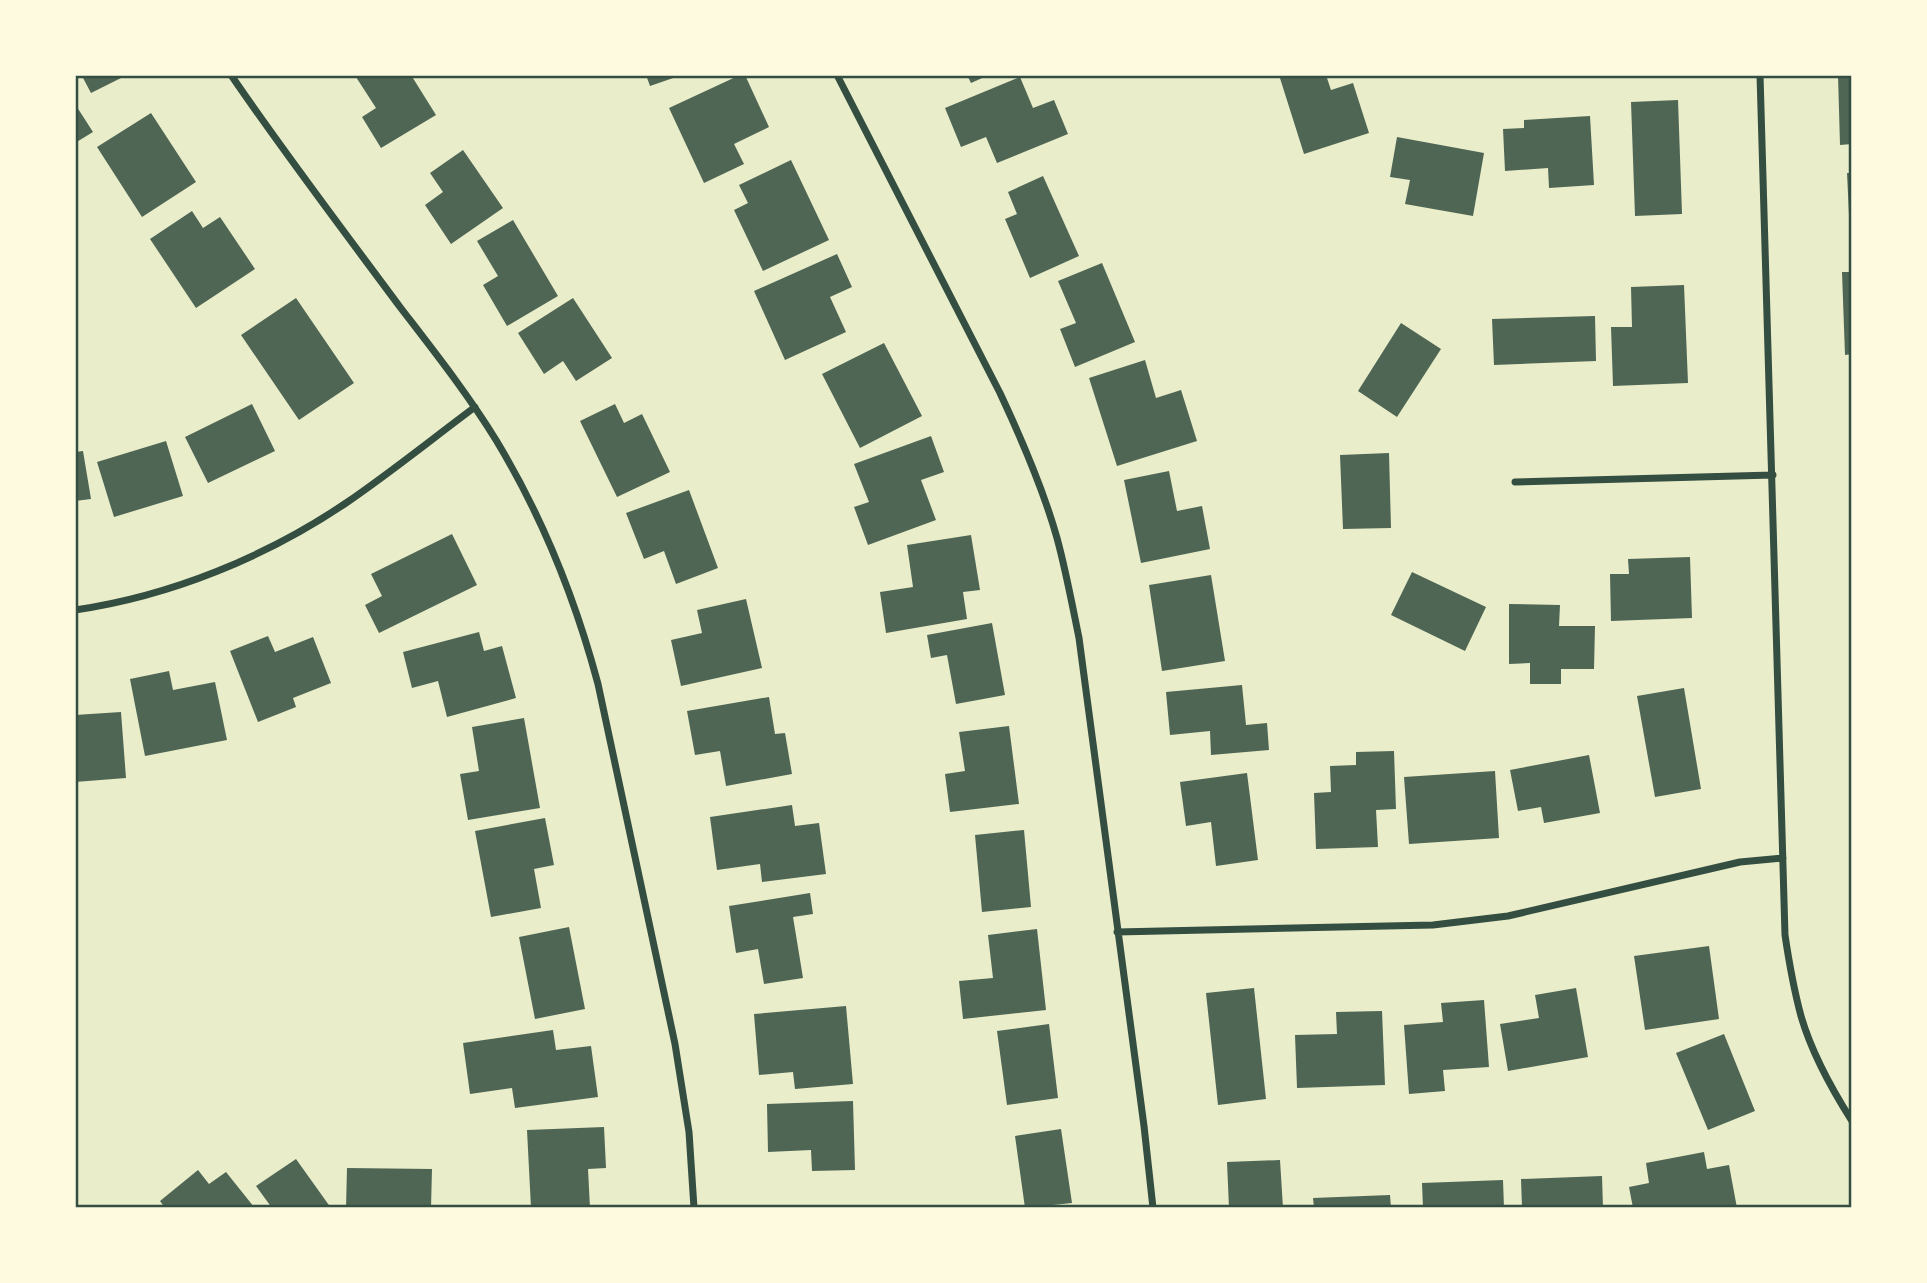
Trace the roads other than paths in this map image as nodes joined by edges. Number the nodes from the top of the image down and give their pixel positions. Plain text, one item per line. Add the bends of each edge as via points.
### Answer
1 (231, 75) edge
2 (837, 75) edge
3 (1760, 75) edge
4 (475, 407) junction
5 (1773, 475) junction
6 (1515, 482) dead end
7 (75, 610) edge
8 (1783, 858) junction
9 (1117, 932) junction
10 (1852, 1121) edge
11 (694, 1208) edge
12 (1153, 1208) edge

1 - 4 street
2 - 9 street via 1000,393 1042,492 1079,638
3 - 5 street
4 - 7 street via 346,503 249,557 148,595
4 - 11 street via 541,524 587,643 676,1044
5 - 6 street
5 - 8 street
8 - 9 street via 1740,862 1471,921
8 - 10 street via 1784,935 1802,1019 1817,1059
9 - 12 street

